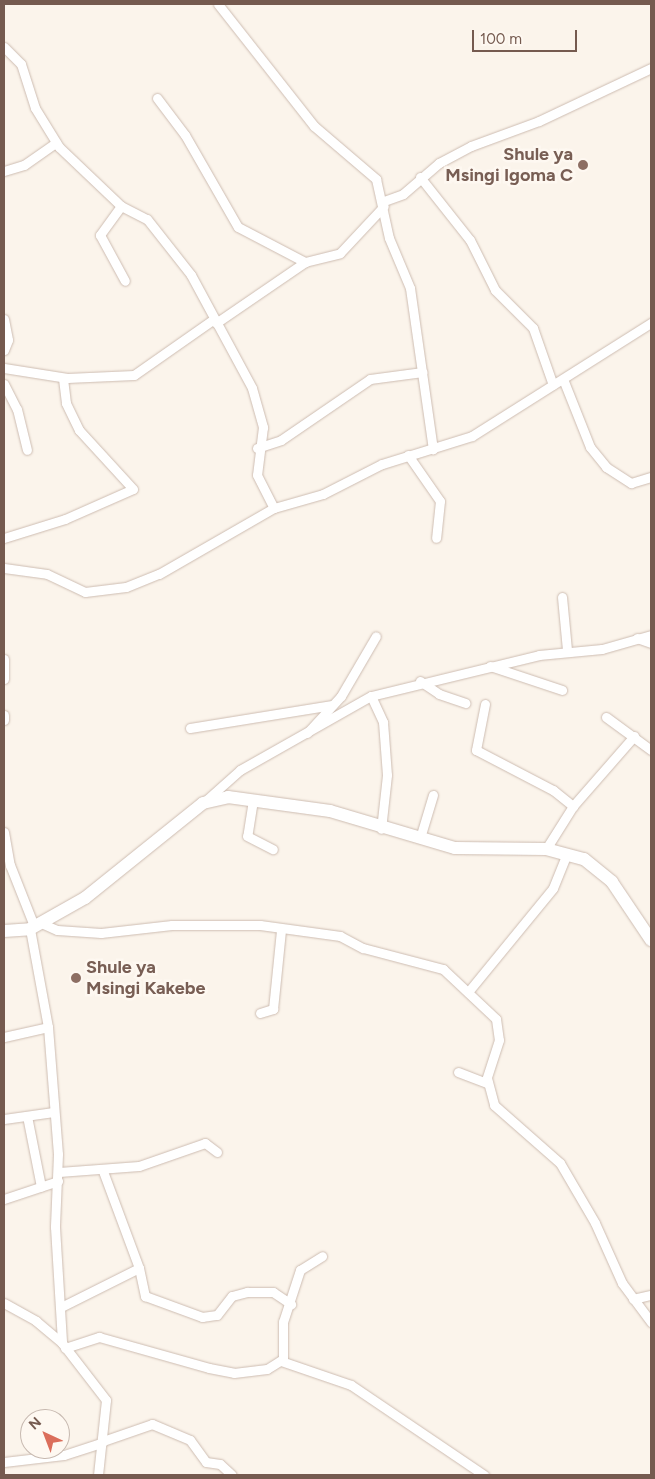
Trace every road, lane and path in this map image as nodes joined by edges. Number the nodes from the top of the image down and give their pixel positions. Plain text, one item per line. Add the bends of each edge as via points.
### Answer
1 (218, 4) edge
2 (4, 47) edge
3 (651, 68) edge
4 (157, 98) dead end
5 (56, 143) junction
6 (4, 170) edge
7 (420, 177) junction
8 (384, 203) junction
9 (121, 206) junction
10 (305, 262) junction
11 (125, 281) dead end
12 (4, 319) edge
13 (215, 321) junction
14 (651, 323) edge
15 (4, 350) edge
16 (4, 368) edge
17 (422, 372) junction
18 (63, 378) junction
19 (563, 379) junction
20 (4, 384) edge
21 (553, 384) junction
22 (257, 448) junction
23 (433, 449) junction
24 (27, 450) dead end
25 (408, 456) junction
26 (651, 477) edge
27 (274, 508) junction
28 (4, 538) edge
29 (436, 538) dead end
30 (4, 568) edge
31 (562, 597) dead end
32 (651, 635) edge
33 (376, 636) dead end
34 (636, 638) junction
35 (651, 643) edge
36 (567, 650) junction
37 (4, 659) edge
38 (490, 666) junction
39 (4, 679) edge
40 (420, 681) junction
41 (562, 690) dead end
42 (371, 696) junction
43 (465, 702) dead end
44 (485, 704) dead end
45 (332, 705) junction
46 (4, 716) edge
47 (606, 717) dead end
48 (4, 720) edge
49 (190, 728) dead end
50 (634, 736) junction
51 (301, 739) junction
52 (651, 750) edge
53 (433, 795) dead end
54 (254, 800) junction
55 (203, 803) junction
56 (573, 806) junction
57 (381, 829) junction
58 (4, 832) edge
59 (420, 838) junction
60 (273, 849) dead end
61 (546, 849) junction
62 (567, 854) junction
63 (35, 926) junction
64 (281, 930) junction
65 (4, 932) edge
66 (651, 940) edge
67 (468, 992) junction
68 (260, 1013) dead end
69 (48, 1026) junction
70 (4, 1038) edge
71 (458, 1072) dead end
72 (487, 1082) junction
73 (54, 1112) junction
74 (27, 1116) junction
75 (4, 1119) edge
76 (217, 1152) dead end
77 (103, 1171) junction
78 (58, 1177) junction
79 (41, 1187) junction
80 (4, 1200) edge
81 (322, 1256) dead end
82 (138, 1268) junction
83 (651, 1295) edge
84 (633, 1299) junction
85 (4, 1303) edge
86 (291, 1304) junction
87 (63, 1306) junction
88 (651, 1322) edge
89 (64, 1346) junction
90 (281, 1361) junction
91 (103, 1442) junction
92 (4, 1462) edge
93 (101, 1474) edge
94 (232, 1475) edge
95 (484, 1475) edge

1 - 8 street via 314,126 371,172
2 - 5 street via 21,64 35,108
3 - 7 street via 539,121 471,146
4 - 10 street via 185,135 238,227
5 - 6 street via 24,165
5 - 9 street via 74,165
7 - 8 street via 403,194
7 - 21 street via 470,240 495,290 532,328
8 - 10 street via 340,253
8 - 17 street via 389,238 410,288
9 - 11 street via 100,235
9 - 13 street via 155,228 191,275
10 - 13 street
12 - 15 street via 8,340
13 - 18 street via 134,375
13 - 22 street via 243,367 259,407 263,427
14 - 19 street
16 - 18 street
17 - 22 street via 370,379 281,440
17 - 23 street
18 - 28 street via 66,403 79,430 129,479 133,490 65,519
19 - 21 street
19 - 26 street via 590,447 606,467 631,483
20 - 24 street via 17,409
21 - 23 street via 472,436
22 - 27 street via 257,475
23 - 25 street
25 - 27 street via 323,494
25 - 29 street via 440,501
27 - 30 street via 159,574 106,592 85,592 47,574
31 - 36 street
32 - 34 street
33 - 45 street
34 - 35 street
34 - 36 street via 602,649
36 - 38 street
37 - 39 street
38 - 40 street
38 - 41 street
40 - 42 street
40 - 43 street via 439,694
42 - 51 street
42 - 57 street via 383,722 387,775
44 - 56 street via 476,750 553,790
45 - 49 street
45 - 51 street
46 - 48 street
47 - 50 street
50 - 52 street
50 - 56 street
51 - 55 street via 240,770
53 - 59 street
54 - 55 street via 228,797
54 - 57 street via 330,811
54 - 60 street via 247,836
55 - 63 street via 85,898
56 - 61 street
57 - 59 street
58 - 63 street via 10,866
59 - 61 street via 464,849
61 - 62 street
62 - 66 street via 600,870
62 - 67 street via 553,888
63 - 64 street via 101,933 203,924
63 - 65 street
63 - 69 street
64 - 67 street via 337,935 363,948 437,966
64 - 68 street via 273,1009
67 - 72 street via 489,1010 498,1027 499,1040
69 - 70 street
69 - 73 street
71 - 72 street
72 - 84 street via 498,1111 552,1154 573,1181
73 - 74 street
73 - 78 street
74 - 75 street
74 - 79 street
76 - 77 street via 203,1143 156,1162
77 - 78 street
77 - 82 street
78 - 79 street
78 - 87 street via 55,1227
79 - 80 street
81 - 86 street via 301,1269
82 - 86 street via 145,1296 202,1318 217,1315 232,1296 242,1293 273,1292
82 - 87 street
83 - 84 street
84 - 88 street
85 - 89 street via 36,1321
86 - 90 street via 283,1322
87 - 89 street
89 - 90 street via 100,1337 234,1373 257,1372
89 - 91 street via 106,1400
90 - 95 street via 351,1385
91 - 92 street via 55,1456
91 - 93 street
91 - 94 street via 152,1424 190,1440 206,1462 220,1464

